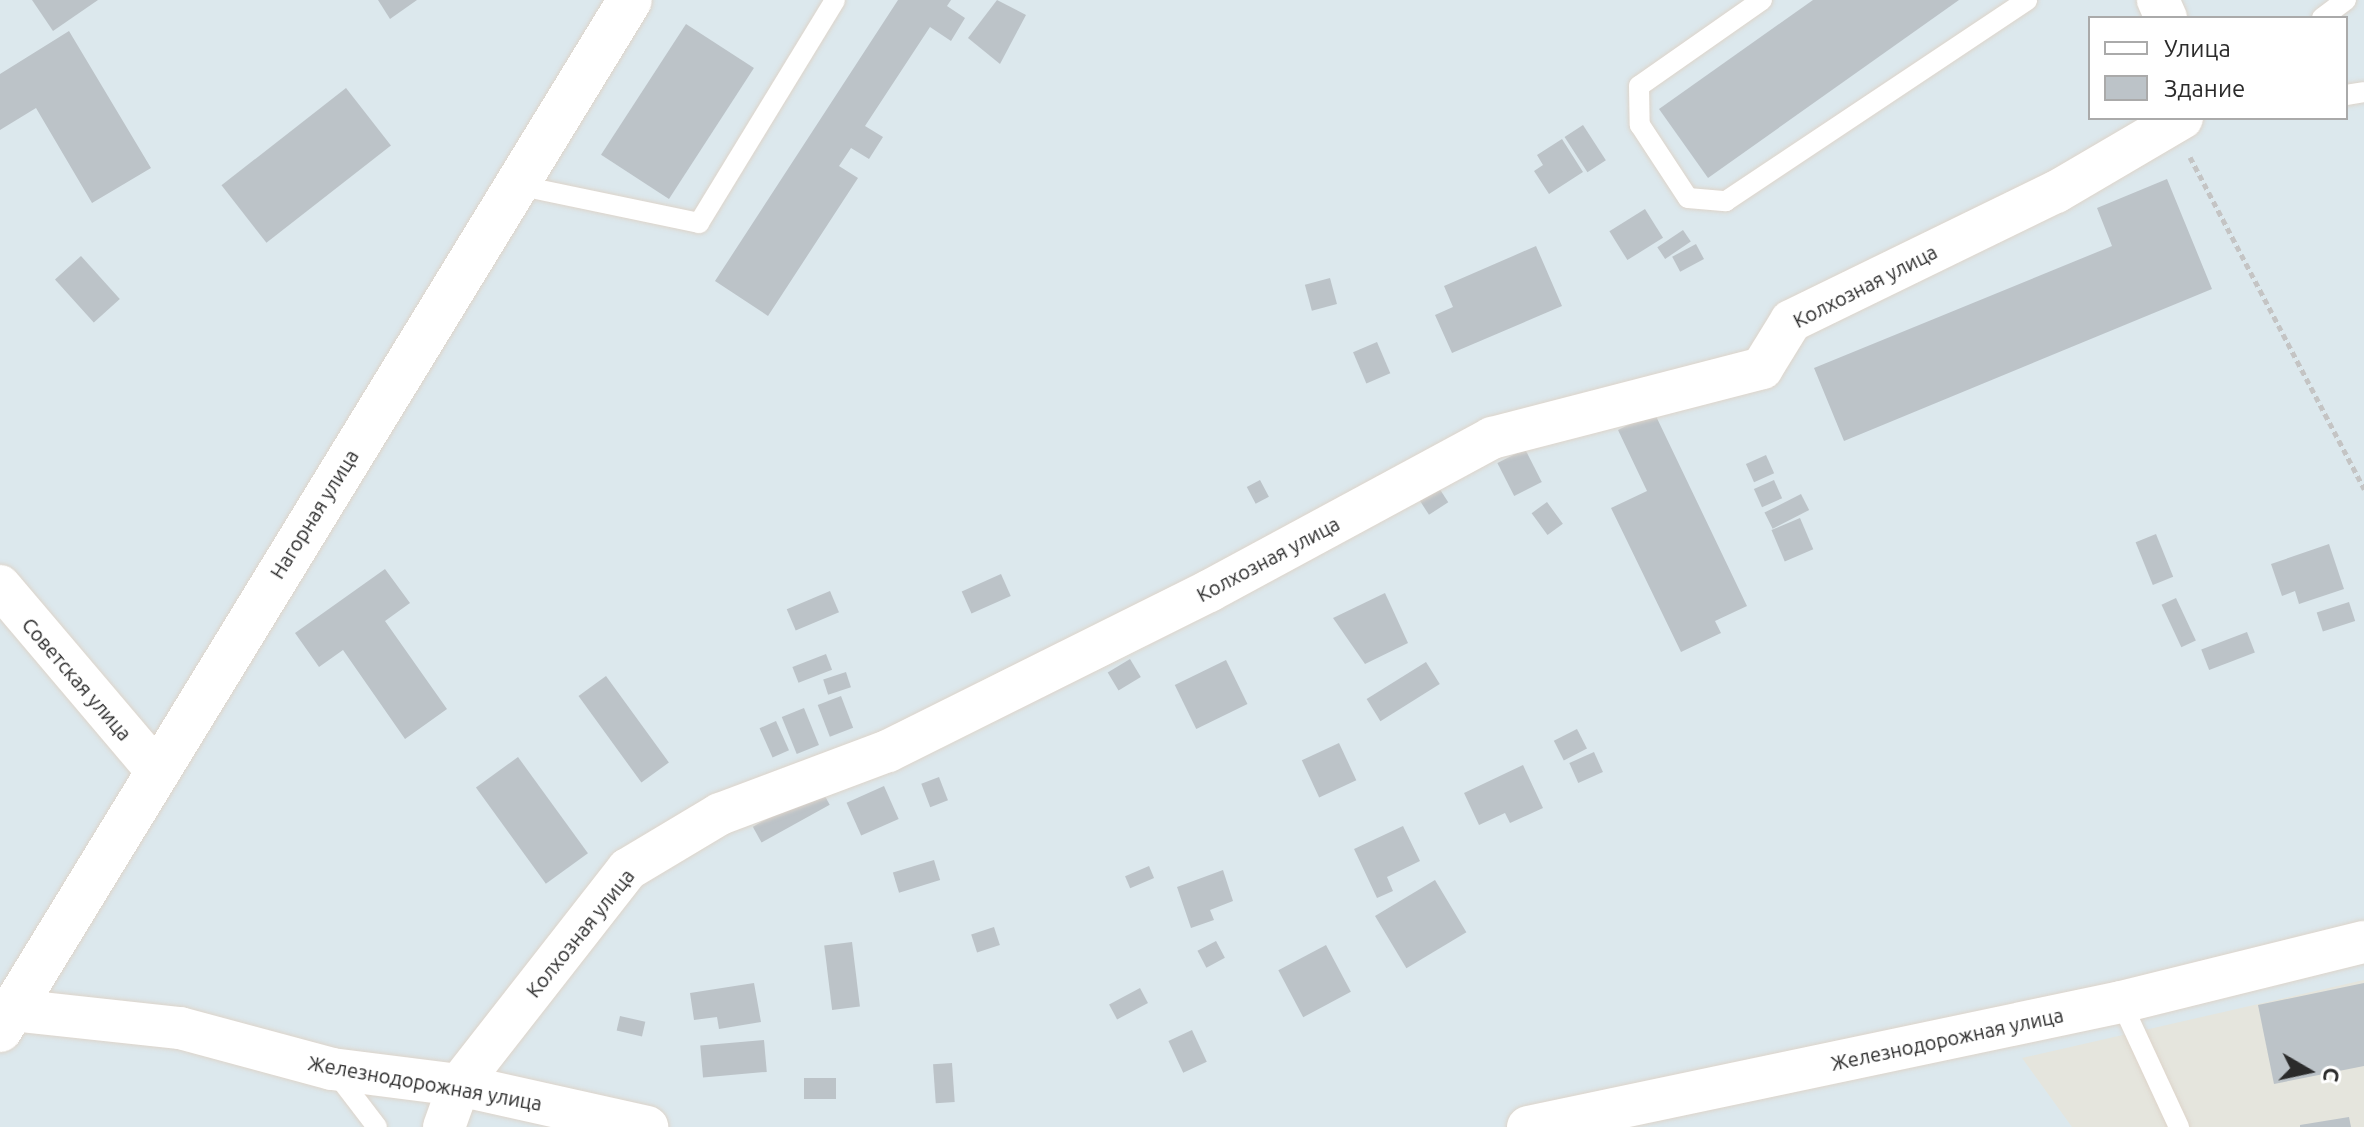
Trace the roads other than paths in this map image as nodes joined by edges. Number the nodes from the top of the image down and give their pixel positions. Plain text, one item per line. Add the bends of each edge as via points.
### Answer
1 (630, 0) edge
2 (835, 0) edge
3 (1762, 0) edge
4 (2027, 0) edge
5 (2346, 0) edge
6 (2325, 16) edge
7 (2181, 120) edge
8 (517, 185) junction
9 (0, 586) edge
10 (13, 628) edge
11 (156, 770) junction
12 (2364, 942) edge
13 (2121, 1002) junction
14 (7, 1020) edge
15 (332, 1069) junction
16 (459, 1085) junction
17 (377, 1127) edge
18 (444, 1127) edge
19 (647, 1127) edge
20 (1528, 1127) edge
21 (2179, 1127) edge

1 - 8 main road, Нагорная улица
2 - 8 lane via 699,223
3 - 4 lane via 1639,86 1640,125 1688,198 1726,201
5 - 6 lane
7 - 16 street, Колхозная улица via 2129,143 2056,192 1791,321 1762,368 1492,438 1209,591 888,751 720,814 628,869
8 - 11 main road, Нагорная улица
9 - 10 street, Советская улица
10 - 11 street, Советская улица
11 - 14 main road, Нагорная улица
12 - 13 street, Железнодорожная улица
13 - 20 street, Железнодорожная улица
13 - 21 lane
14 - 15 street, Железнодорожная улица via 180,1028
15 - 16 street, Железнодорожная улица
15 - 17 lane
16 - 18 street, Колхозная улица
16 - 19 street, Железнодорожная улица

